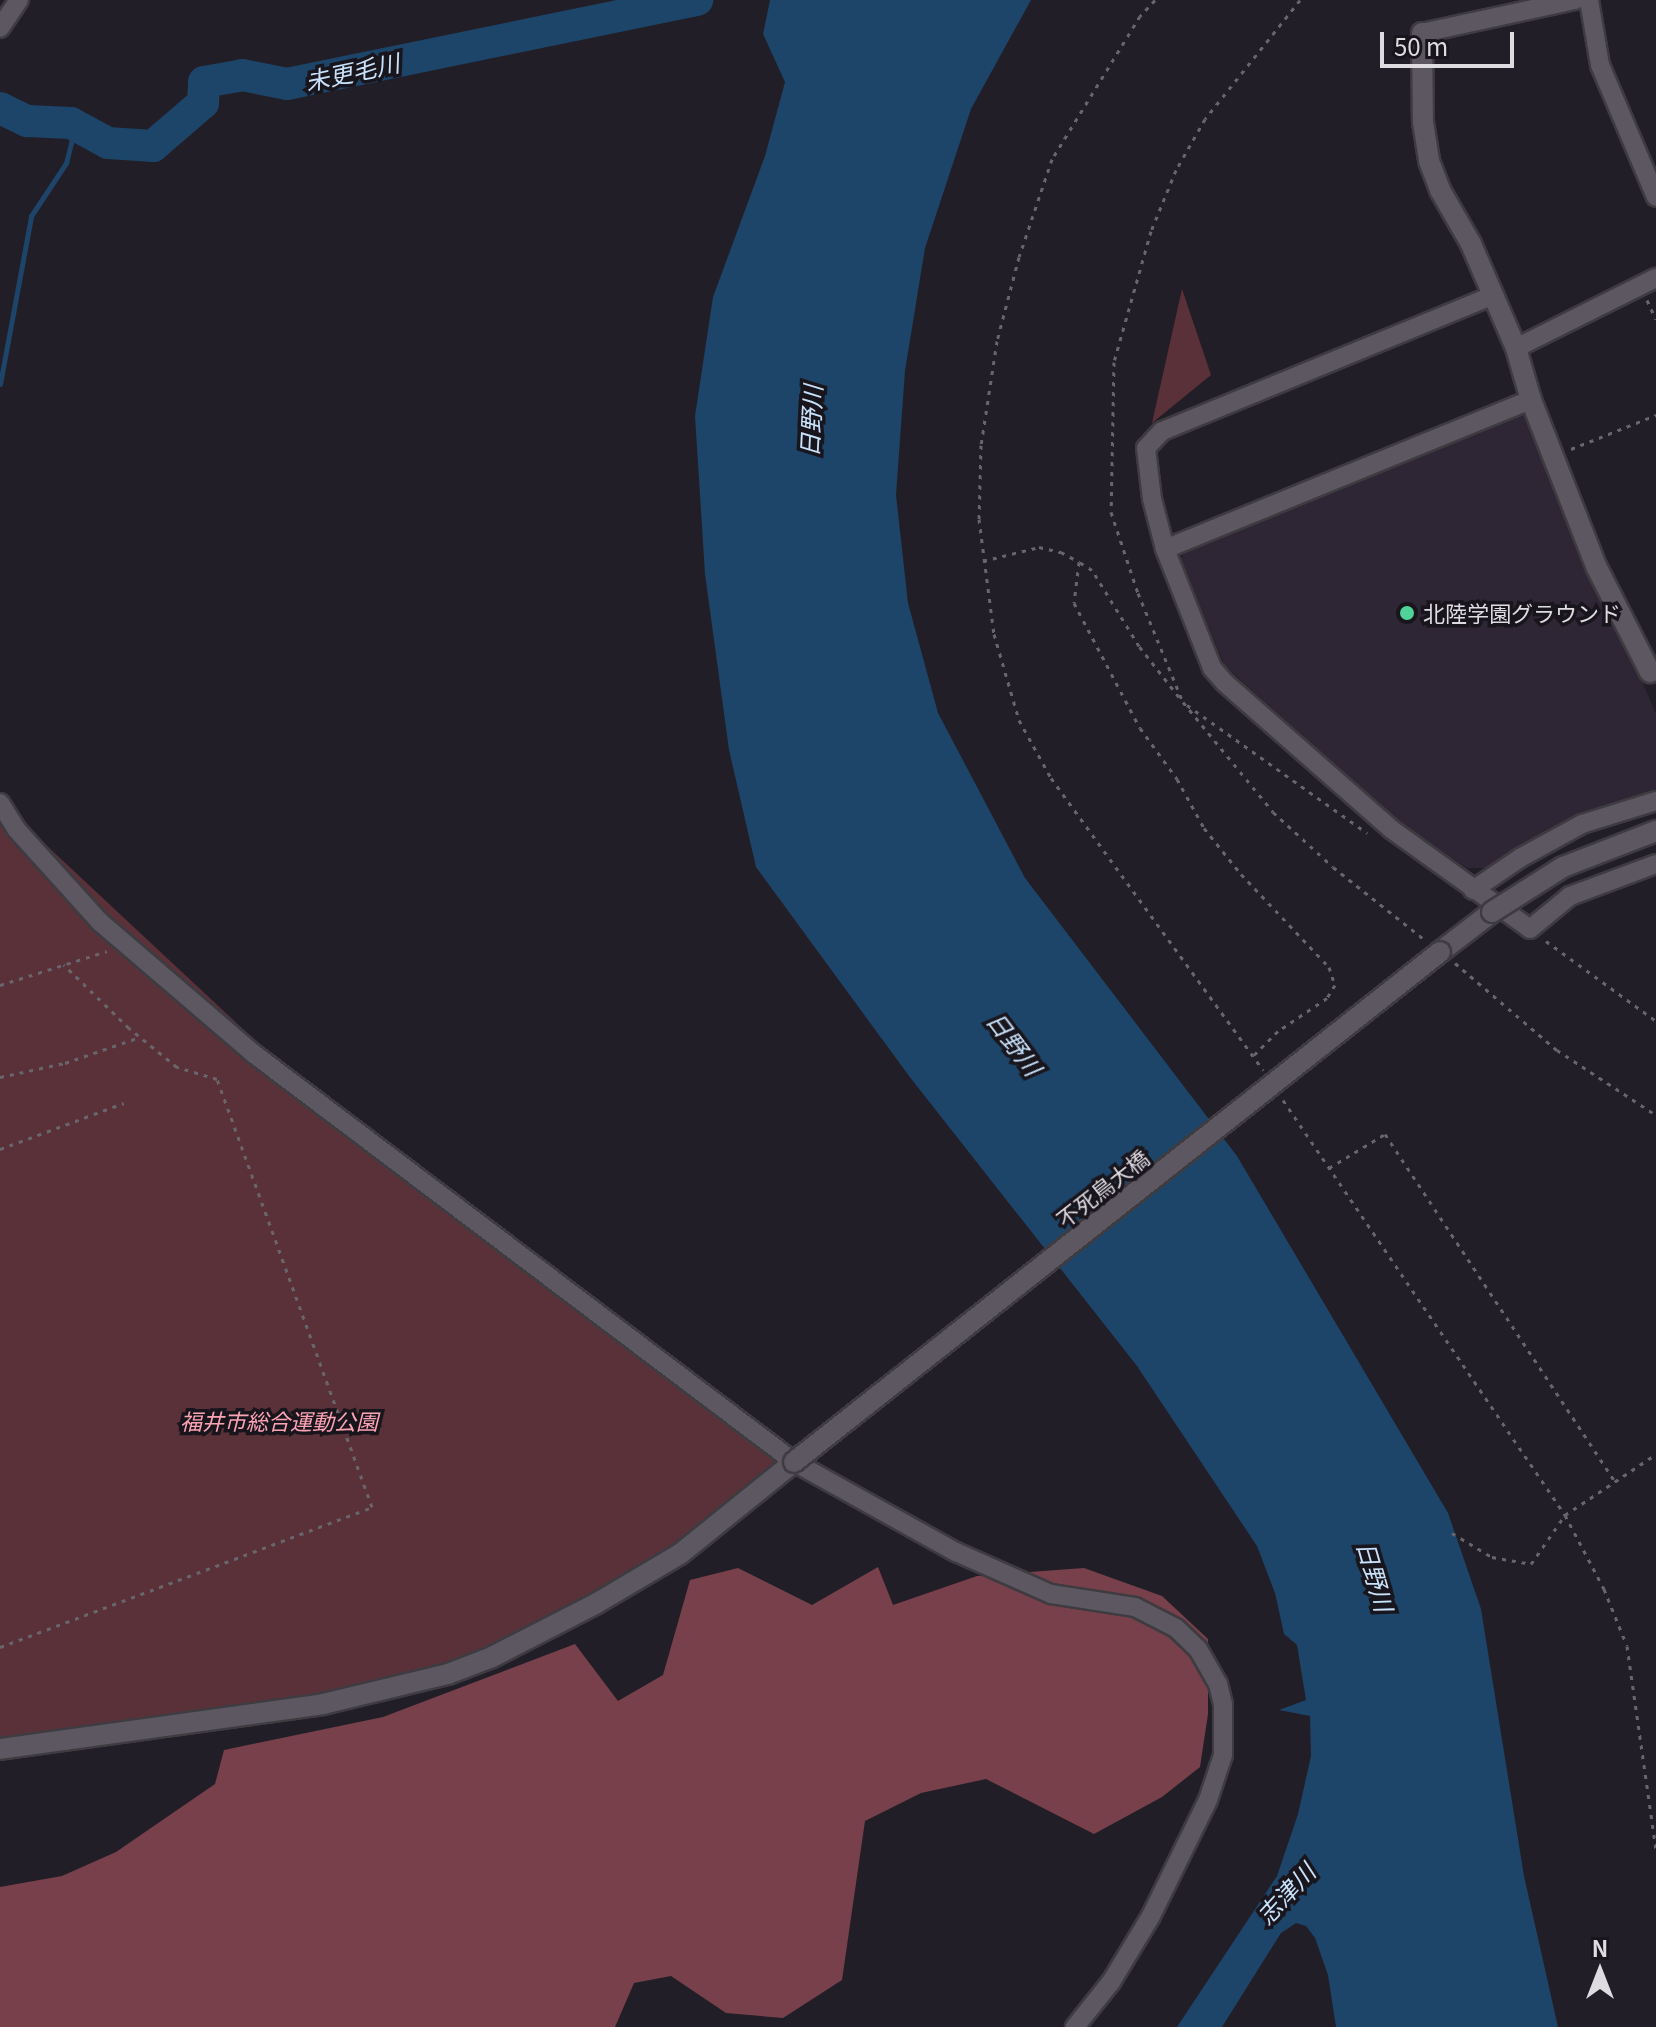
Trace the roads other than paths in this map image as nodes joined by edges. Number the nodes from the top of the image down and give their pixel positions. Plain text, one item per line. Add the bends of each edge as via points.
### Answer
1 (19, 0) edge
2 (1575, 0) edge
3 (1589, 0) edge
4 (0, 28) edge
5 (1422, 33) joint
6 (1656, 197) edge
7 (1656, 278) edge
8 (1494, 295) junction
9 (1516, 348) junction
10 (1531, 400) junction
11 (1165, 549) junction
12 (1654, 676) edge
13 (1656, 801) edge
14 (0, 803) edge
15 (1656, 831) edge
16 (1656, 864) edge
17 (1473, 890) junction
18 (794, 1462) junction
19 (0, 1749) edge
20 (1075, 2027) edge

1 - 4 street
2 - 5 street
3 - 6 street via 1600,65
5 - 8 street via 1429,161
7 - 9 street
8 - 9 street
8 - 11 street via 1162,431 1146,448
9 - 10 street
10 - 11 street
10 - 12 street via 1597,568
11 - 17 street via 1212,668 1225,683 1391,829
13 - 17 street via 1582,824
14 - 18 street via 16,829 100,922 254,1054
15 - 18 street, 不死鳥大橋, bridge via 1538,880
16 - 17 street via 1570,896 1530,929
18 - 19 street, 不死鳥大橋 via 680,1554 597,1603 448,1674 323,1704
18 - 20 street via 956,1552 1051,1594 1135,1607 1176,1628 1198,1649 1218,1684 1223,1755 1208,1800 1151,1916 1111,1982

